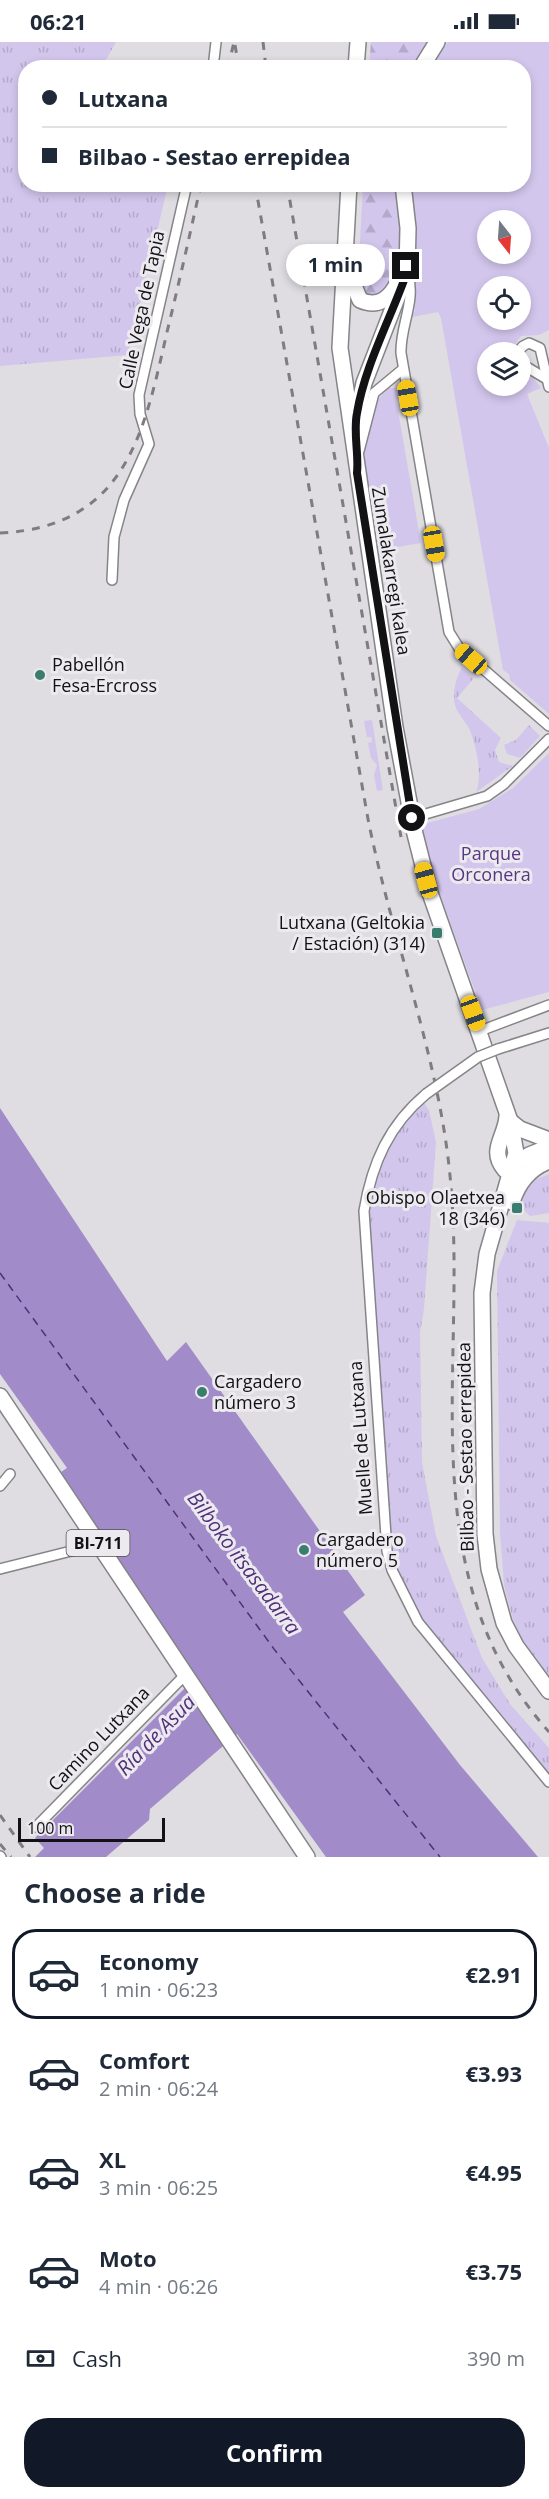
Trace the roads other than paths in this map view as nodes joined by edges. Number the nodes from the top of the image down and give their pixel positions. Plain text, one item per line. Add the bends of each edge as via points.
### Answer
1 (216, 42) edge
2 (358, 42) edge
3 (437, 42) edge
4 (214, 60) edge
5 (357, 60) edge
6 (426, 60) edge
7 (185, 192) edge
8 (349, 192) edge
9 (404, 192) edge
10 (345, 260) junction
11 (406, 269) junction
12 (531, 344) edge
13 (403, 369) junction
14 (531, 370) edge
15 (545, 378) junction
16 (388, 381) junction
17 (405, 383) junction
18 (549, 387) edge
19 (358, 456) junction
20 (360, 480) junction
21 (112, 579) dead end
22 (549, 726) edge
23 (549, 739) edge
24 (412, 818) junction
25 (549, 1005) edge
26 (480, 1031) junction
27 (549, 1032) edge
28 (509, 1117) junction
29 (549, 1140) edge
30 (549, 1147) edge
31 (549, 1161) edge
32 (519, 1173) junction
33 (3, 1399) edge
34 (10, 1474) dead end
35 (0, 1486) edge
36 (99, 1544) junction
37 (0, 1569) edge
38 (188, 1678) junction
39 (549, 1691) edge
40 (549, 1782) edge
41 (278, 1810) junction
42 (36, 1827) dead end
43 (299, 1857) edge
44 (307, 1857) edge

1 - 4 street
2 - 5 main road
3 - 6 main road
7 - 21 street, Calle Vega de Tapia via 139,395 140,414 150,444 124,500 114,537
8 - 10 main road, Zumalakarregi kalea
9 - 11 main road via 408,228
10 - 11 main road via 353,288 360,300 370,304 393,294
10 - 20 main road, Zumalakarregi kalea via 340,348
11 - 13 street via 411,292 400,338
11 - 19 main road via 364,383 354,427
12 - 15 street via 542,352
13 - 16 street
13 - 17 street
14 - 15 street
15 - 18 street
16 - 17 street
16 - 19 street via 374,393
17 - 22 street via 449,632 453,641
19 - 20 main road
20 - 24 main road, Zumalakarregi kalea
23 - 24 street via 487,796
24 - 26 main road, Zumalakarregi kalea via 430,893
25 - 26 street
26 - 28 main road, Zumalakarregi kalea
27 - 40 street, Muelle de Lutxana, bridge via 478,1057 426,1094 398,1121 373,1170 364,1211 387,1551 392,1569 418,1622
28 - 29 main road via 520,1129
28 - 32 main road, Zumalakarregi kalea via 518,1138
28 - 32 main road via 496,1146 497,1156 505,1170
30 - 32 main road
31 - 32 main road
32 - 39 main road, Bilbao - Sestao errepidea via 482,1293 485,1534 489,1569 504,1623
33 - 36 main road, BI-711
34 - 35 street
36 - 37 street
36 - 38 main road, BI-711
38 - 41 main road, BI-711
38 - 42 street, Camino Lutxana
41 - 43 main road, BI-711
41 - 44 main road, BI-711

